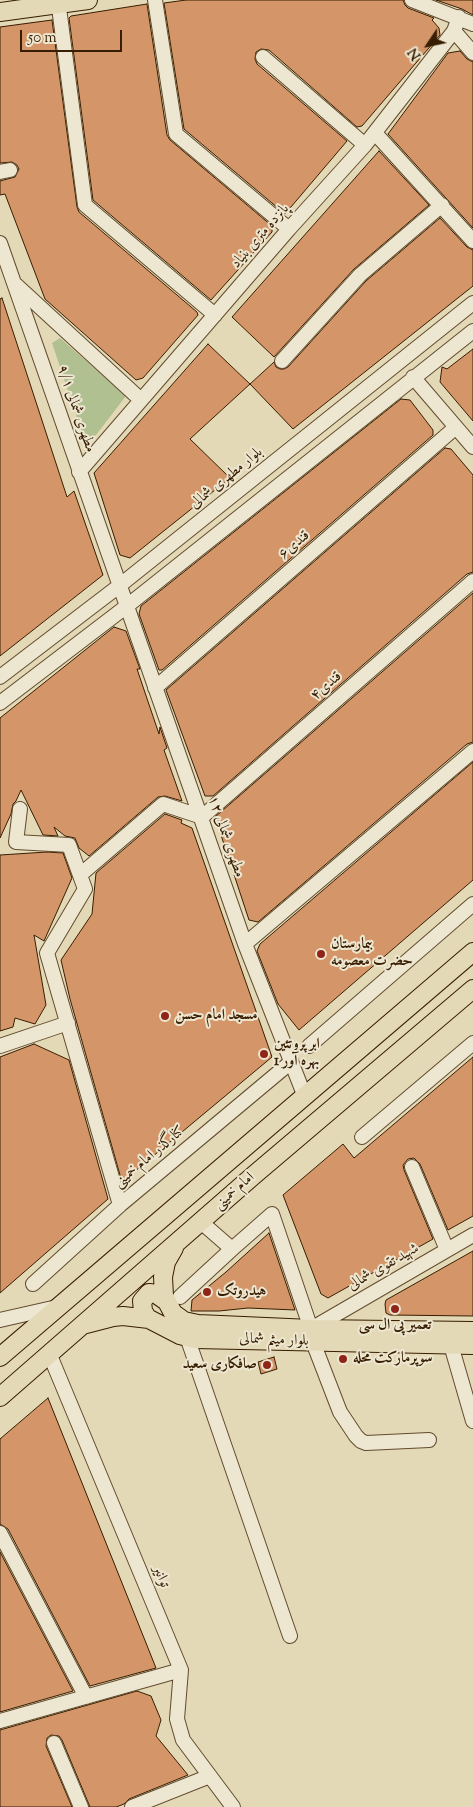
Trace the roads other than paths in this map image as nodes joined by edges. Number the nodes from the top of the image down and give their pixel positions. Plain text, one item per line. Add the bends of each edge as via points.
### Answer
1 (88, 0) edge
2 (155, 0) edge
3 (412, 0) edge
4 (58, 2) edge
5 (0, 12) edge
6 (459, 17) junction
7 (473, 24) edge
8 (454, 31) junction
9 (473, 53) edge
10 (263, 56) dead end
11 (375, 132) junction
12 (365, 145) junction
13 (442, 205) junction
14 (289, 228) junction
15 (473, 241) edge
16 (0, 243) edge
17 (14, 283) junction
18 (473, 304) edge
19 (215, 315) junction
20 (473, 331) edge
21 (282, 361) dead end
22 (413, 377) junction
23 (141, 400) junction
24 (456, 427) junction
25 (473, 447) edge
26 (79, 472) junction
27 (473, 581) edge
28 (119, 586) junction
29 (127, 606) junction
30 (0, 677) edge
31 (154, 688) junction
32 (0, 703) edge
33 (473, 750) edge
34 (20, 809) dead end
35 (202, 817) junction
36 (80, 876) junction
37 (473, 904) edge
38 (245, 944) junction
39 (473, 952) edge
40 (473, 989) edge
41 (68, 1024) junction
42 (473, 1043) edge
43 (0, 1046) edge
44 (309, 1046) dead end
45 (291, 1062) junction
46 (305, 1097) junction
47 (362, 1137) dead end
48 (412, 1167) dead end
49 (120, 1205) junction
50 (201, 1222) junction
51 (473, 1235) edge
52 (175, 1246) junction
53 (232, 1249) junction
54 (447, 1250) junction
55 (33, 1284) dead end
56 (173, 1299) junction
57 (58, 1306) junction
58 (148, 1319) junction
59 (0, 1320) edge
60 (81, 1326) junction
61 (473, 1331) edge
62 (312, 1336) junction
63 (187, 1337) junction
64 (450, 1345) junction
65 (473, 1345) edge
66 (49, 1353) junction
67 (0, 1357) edge
68 (0, 1397) edge
69 (473, 1421) edge
70 (429, 1440) dead end
71 (0, 1533) edge
72 (290, 1636) dead end
73 (181, 1670) junction
74 (86, 1697) junction
75 (0, 1721) edge
76 (54, 1743) dead end
77 (210, 1776) junction
78 (81, 1807) edge
79 (132, 1807) edge
80 (234, 1807) edge

1 - 4 main road
2 - 14 street via 176,134
3 - 6 street
4 - 5 main road
4 - 19 street via 85,206
6 - 7 street
6 - 8 street, پانزده متری بنیاد
8 - 9 street
8 - 11 street, پانزده متری بنیاد
10 - 12 street
11 - 12 street, پانزده متری بنیاد
11 - 13 street
12 - 14 street, پانزده متری بنیاد
13 - 15 street
13 - 21 street via 360,274
14 - 19 street, پانزده متری بنیاد
16 - 17 street, مطهری شمالی ۹/۱
17 - 23 street
17 - 26 street, مطهری شمالی ۹/۱
18 - 28 street, بلوار مطهری شمالی
19 - 23 street, پانزده متری بنیاد
20 - 22 street
22 - 24 street
22 - 29 street
23 - 26 street, پانزده متری بنیاد
24 - 25 street
24 - 31 street, قندی۶
26 - 28 street, مطهری شمالی ۹/۱
27 - 35 street, قندی۴
28 - 29 street, مطهری شمالی ۱۲
28 - 30 street, بلوار مطهری شمالی
29 - 31 street, مطهری شمالی ۱۲
29 - 32 street
31 - 35 street, مطهری شمالی ۱۲
33 - 38 street
34 - 36 street via 16,842 69,845
35 - 36 street via 163,804
35 - 38 street, مطهری شمالی ۱۲
36 - 41 street via 85,889 47,953
37 - 44 street
38 - 45 street, مطهری شمالی ۱۲
39 - 46 main road, امام خمینی
40 - 50 main road, امام خمینی
41 - 43 street
41 - 49 street
42 - 47 street
45 - 46 street, مطهری شمالی ۱۲
45 - 49 street, کنارگذر امام خمینی
46 - 57 main road, امام خمینی
48 - 54 street
49 - 55 street, کنارگذر امام خمینی
50 - 52 main road, امام خمینی
50 - 53 street
51 - 54 street, شهید تقوی شمالی
52 - 56 main road via 166,1262 163,1277
52 - 60 main road, امام خمینی
53 - 56 street
53 - 62 street via 272,1214
54 - 62 street, شهید تقوی شمالی
56 - 58 main road via 149,1293 142,1301
56 - 62 main road, بلوار میثم شمالی via 173,1313 198,1324
57 - 59 street
57 - 67 main road, امام خمینی
58 - 60 main road, بلوار میثم شمالی via 113,1316
58 - 63 main road, بلوار میثم شمالی
60 - 66 main road, امام خمینی
61 - 62 main road, بلوار میثم شمالی
62 - 63 main road, بلوار میثم شمالی
62 - 64 main road, بلوار میثم شمالی
62 - 70 street via 340,1412 361,1441
63 - 72 street
64 - 65 main road, بلوار میثم شمالی
64 - 69 street
66 - 68 main road, امام خمینی
66 - 73 street, توانیر
71 - 74 street
73 - 74 street
73 - 77 street, توانیر via 177,1719 183,1740
74 - 75 street
76 - 78 street
77 - 79 street
77 - 80 street, توانیر

